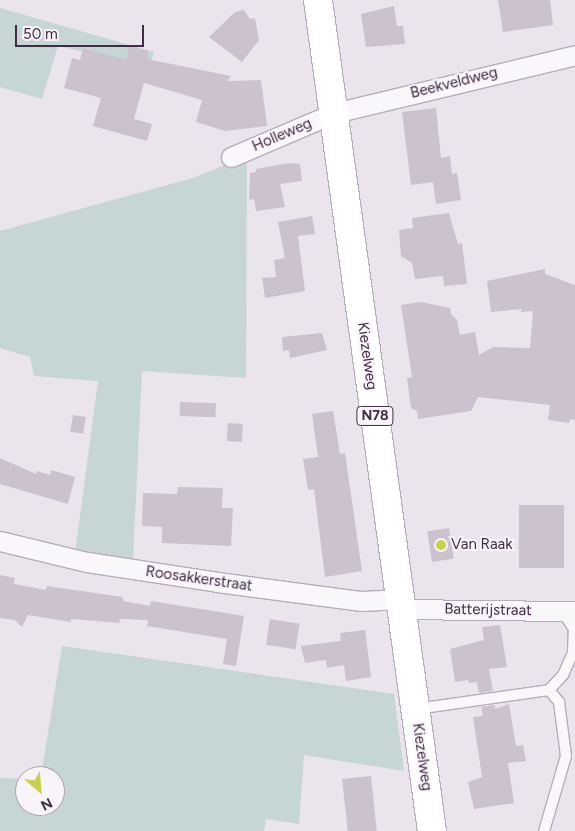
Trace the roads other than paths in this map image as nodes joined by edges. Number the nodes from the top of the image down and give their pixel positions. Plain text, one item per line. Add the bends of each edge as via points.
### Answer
1 (318, 0) edge
2 (575, 55) edge
3 (334, 113) junction
4 (231, 157) dead end
5 (0, 541) edge
6 (401, 604) junction
7 (568, 611) edge
8 (549, 690) junction
9 (415, 709) junction
10 (432, 831) edge
11 (544, 831) edge

1 - 3 main road, Kiezelweg / N78
2 - 3 street, Beekveldweg
3 - 4 street, Holleweg
3 - 6 main road, Kiezelweg / N78
5 - 6 street, Roosakkerstraat via 87,562 217,582
6 - 7 street, Batterijstraat
6 - 9 main road, Kiezelweg / N78
7 - 8 lane via 574,629 574,653 563,675
8 - 9 lane
8 - 11 lane via 559,702 566,756
9 - 10 main road, Kiezelweg / N78

